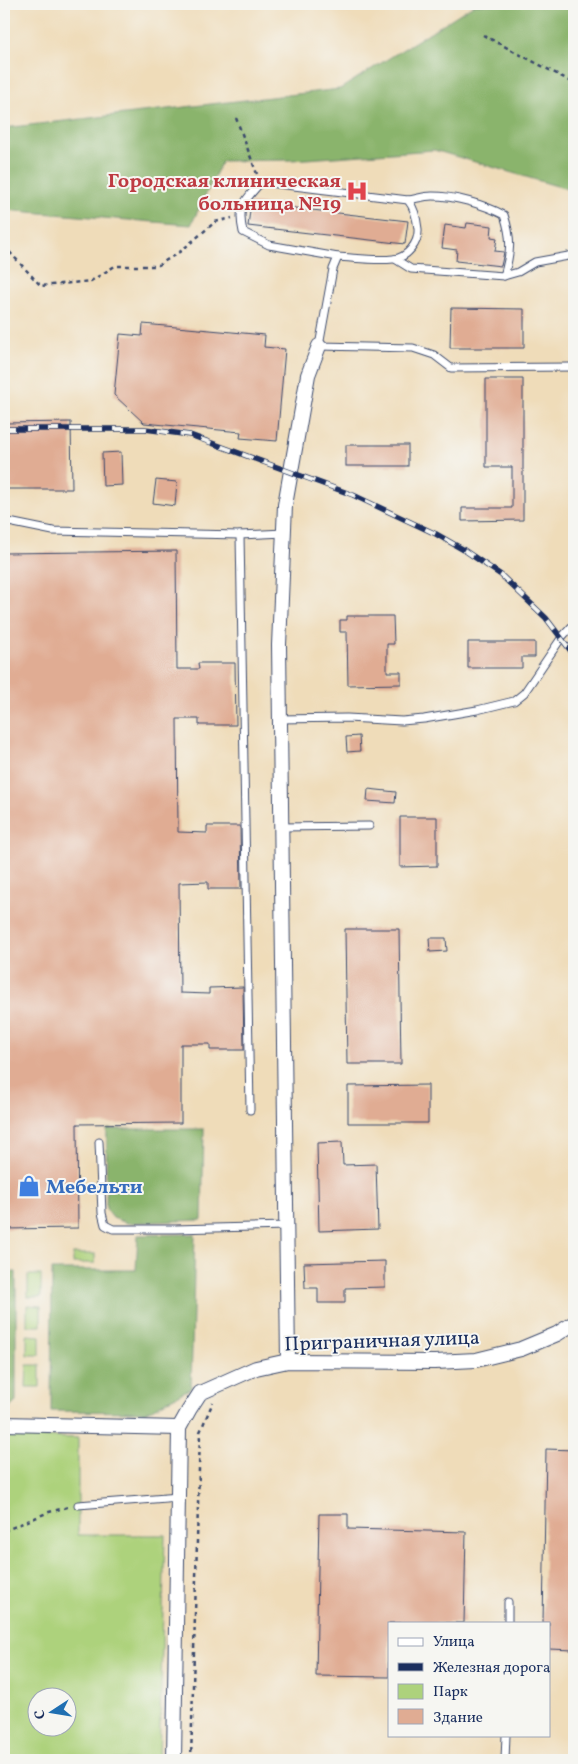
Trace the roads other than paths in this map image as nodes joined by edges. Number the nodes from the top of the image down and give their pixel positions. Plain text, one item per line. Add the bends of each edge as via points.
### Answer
1 (408, 200) junction
2 (574, 255) edge
3 (338, 257) junction
4 (395, 259) junction
5 (504, 276) junction
6 (319, 346) junction
7 (574, 367) edge
8 (4, 521) edge
9 (284, 533) junction
10 (240, 534) junction
11 (574, 624) edge
12 (279, 719) junction
13 (369, 826) dead end
14 (280, 827) junction
15 (250, 1110) dead end
16 (99, 1142) dead end
17 (286, 1226) junction
18 (574, 1323) edge
19 (288, 1361) junction
20 (4, 1424) edge
21 (179, 1428) junction
22 (178, 1497) junction
23 (78, 1505) road end
24 (508, 1602) dead end
25 (508, 1622) edge
26 (506, 1736) edge
27 (174, 1760) edge
28 (505, 1760) edge

1 - 3 lane via 260,182 244,202 240,217 243,232 269,244
1 - 4 lane via 417,220 418,236 410,250
1 - 5 lane via 431,196 453,199 489,207 504,215 510,232 511,253
2 - 5 lane via 534,262
3 - 4 lane
3 - 6 lane
4 - 5 lane via 411,269
6 - 7 lane via 413,348 434,355 452,368
6 - 9 street via 306,384 285,505
8 - 10 lane via 52,531
9 - 10 lane
9 - 12 street
10 - 15 lane
11 - 12 lane via 524,693 514,701 402,721
12 - 14 street
13 - 14 lane
14 - 17 street
16 - 17 lane via 102,1213 105,1225 113,1229
17 - 19 street
18 - 19 street, Приграничная улица via 557,1334 520,1349 476,1360
19 - 21 street, Приграничная улица via 256,1368 200,1393
20 - 21 street
21 - 22 street
22 - 23 lane
22 - 27 street
24 - 25 lane
26 - 28 lane

